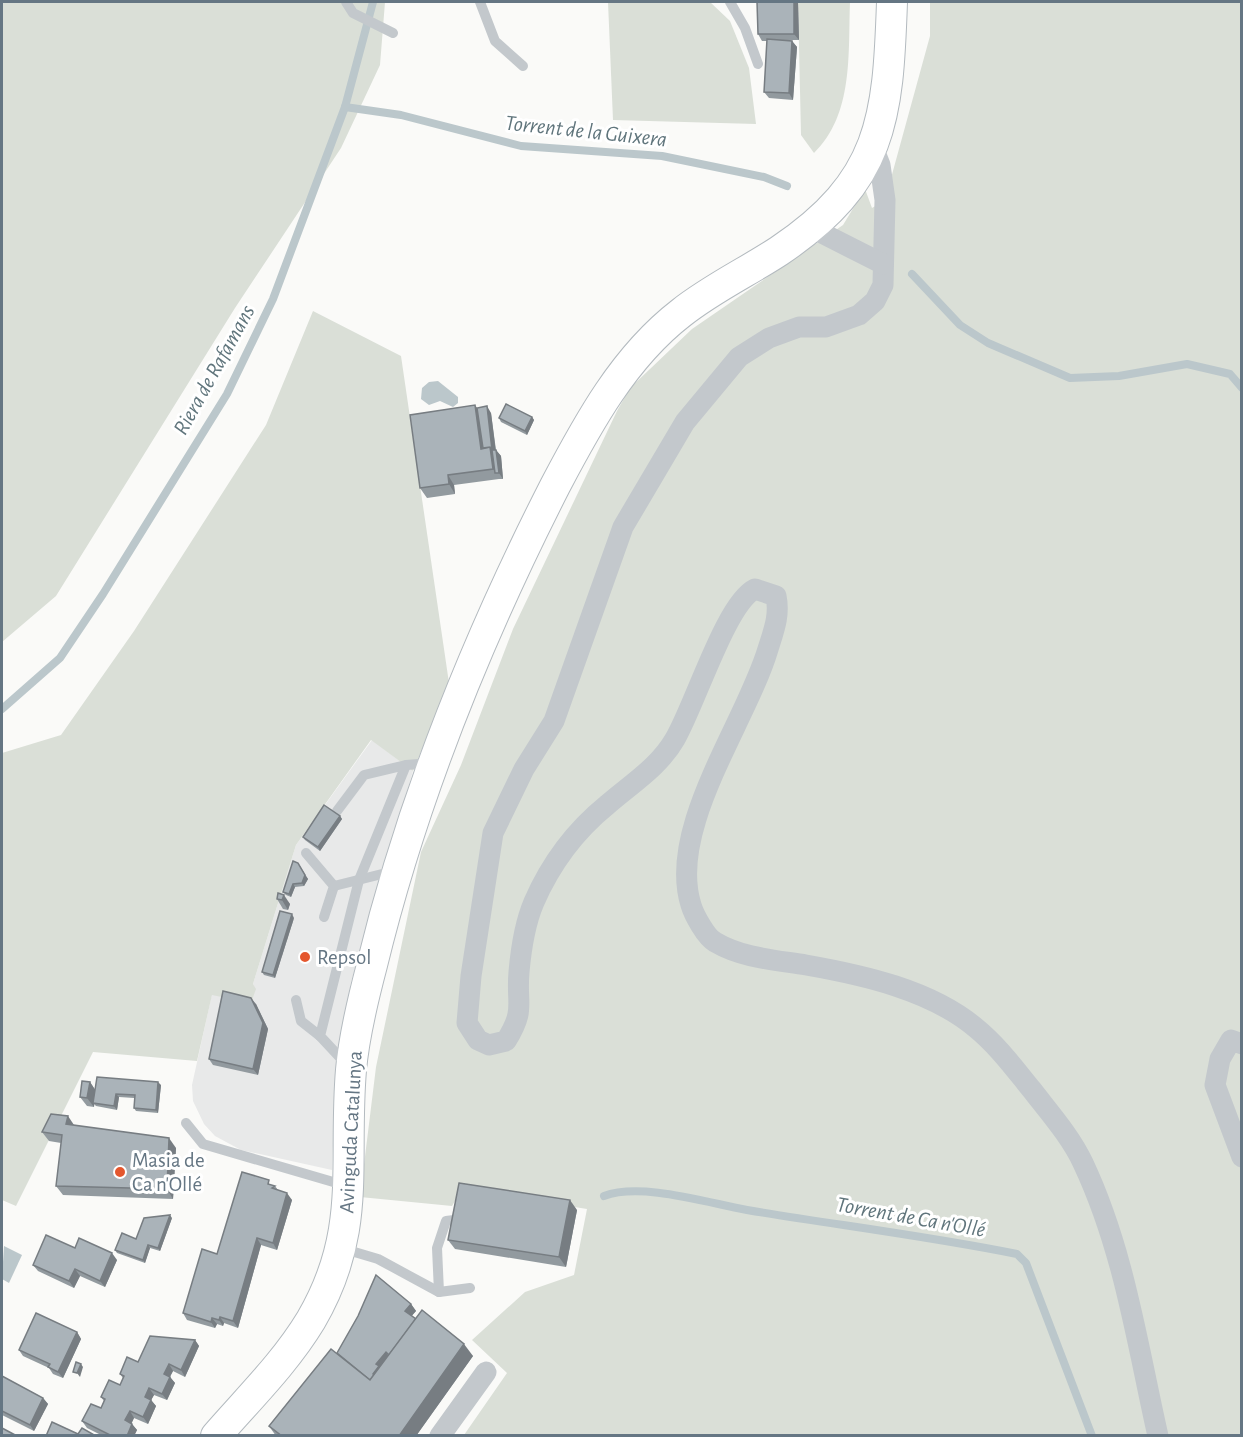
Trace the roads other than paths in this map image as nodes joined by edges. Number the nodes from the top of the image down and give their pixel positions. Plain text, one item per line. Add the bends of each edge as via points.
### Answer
1 (346, 2) edge
2 (480, 2) edge
3 (730, 2) edge
4 (892, 2) edge
5 (393, 33) dead end
6 (758, 64) dead end
7 (523, 66) dead end
8 (873, 147) junction
9 (812, 228) junction
10 (883, 264) junction
11 (420, 764) junction
12 (337, 811) edge
13 (306, 853) dead end
14 (399, 870) junction
15 (359, 880) junction
16 (334, 886) junction
17 (324, 917) dead end
18 (296, 1000) dead end
19 (320, 1035) junction
20 (1242, 1044) edge
21 (351, 1068) junction
22 (186, 1123) dead end
23 (1242, 1157) edge
24 (350, 1187) junction
25 (454, 1220) edge
26 (340, 1248) junction
27 (470, 1288) dead end
28 (439, 1292) junction
29 (486, 1372) dead end
30 (216, 1436) edge
31 (440, 1436) edge
32 (1158, 1436) edge

1 - 5 lane via 353,13
2 - 7 lane via 495,41
3 - 6 lane
4 - 8 main road, Avinguda Catalunya via 886,105
8 - 9 main road, Avinguda Catalunya via 855,181
8 - 10 street via 885,200
9 - 10 street
9 - 11 main road, Avinguda Catalunya via 681,312 651,339 620,377 577,446 525,548 461,693
10 - 32 street via 883,285 875,301 859,315 826,327 799,327 769,338 739,357 685,422 628,518 554,722 524,769 493,833 466,1023 478,1040 489,1046 506,1041 520,1010 518,975 527,922 549,872 568,841 657,763 674,741 724,629 745,594 755,589 776,596 779,611 762,670 690,836 686,879 691,908 712,941 747,955 880,982 938,1003 975,1027 1000,1050 1082,1160 1134,1313
11 - 12 lane via 364,775
11 - 14 main road, Avinguda Catalunya
11 - 15 lane
13 - 16 lane
14 - 15 lane
14 - 21 main road, Avinguda Catalunya via 372,962
15 - 16 lane
15 - 19 lane
16 - 17 lane
18 - 19 lane via 301,1021
19 - 21 lane
20 - 23 street via 1231,1040 1220,1059 1215,1085
21 - 24 main road, Avinguda Catalunya
22 - 24 lane via 203,1144
24 - 26 main road, Avinguda Catalunya
25 - 28 lane via 446,1221 437,1248
26 - 28 lane via 378,1259
26 - 30 main road, Avinguda Catalunya via 313,1317 293,1347
27 - 28 lane
29 - 31 street

